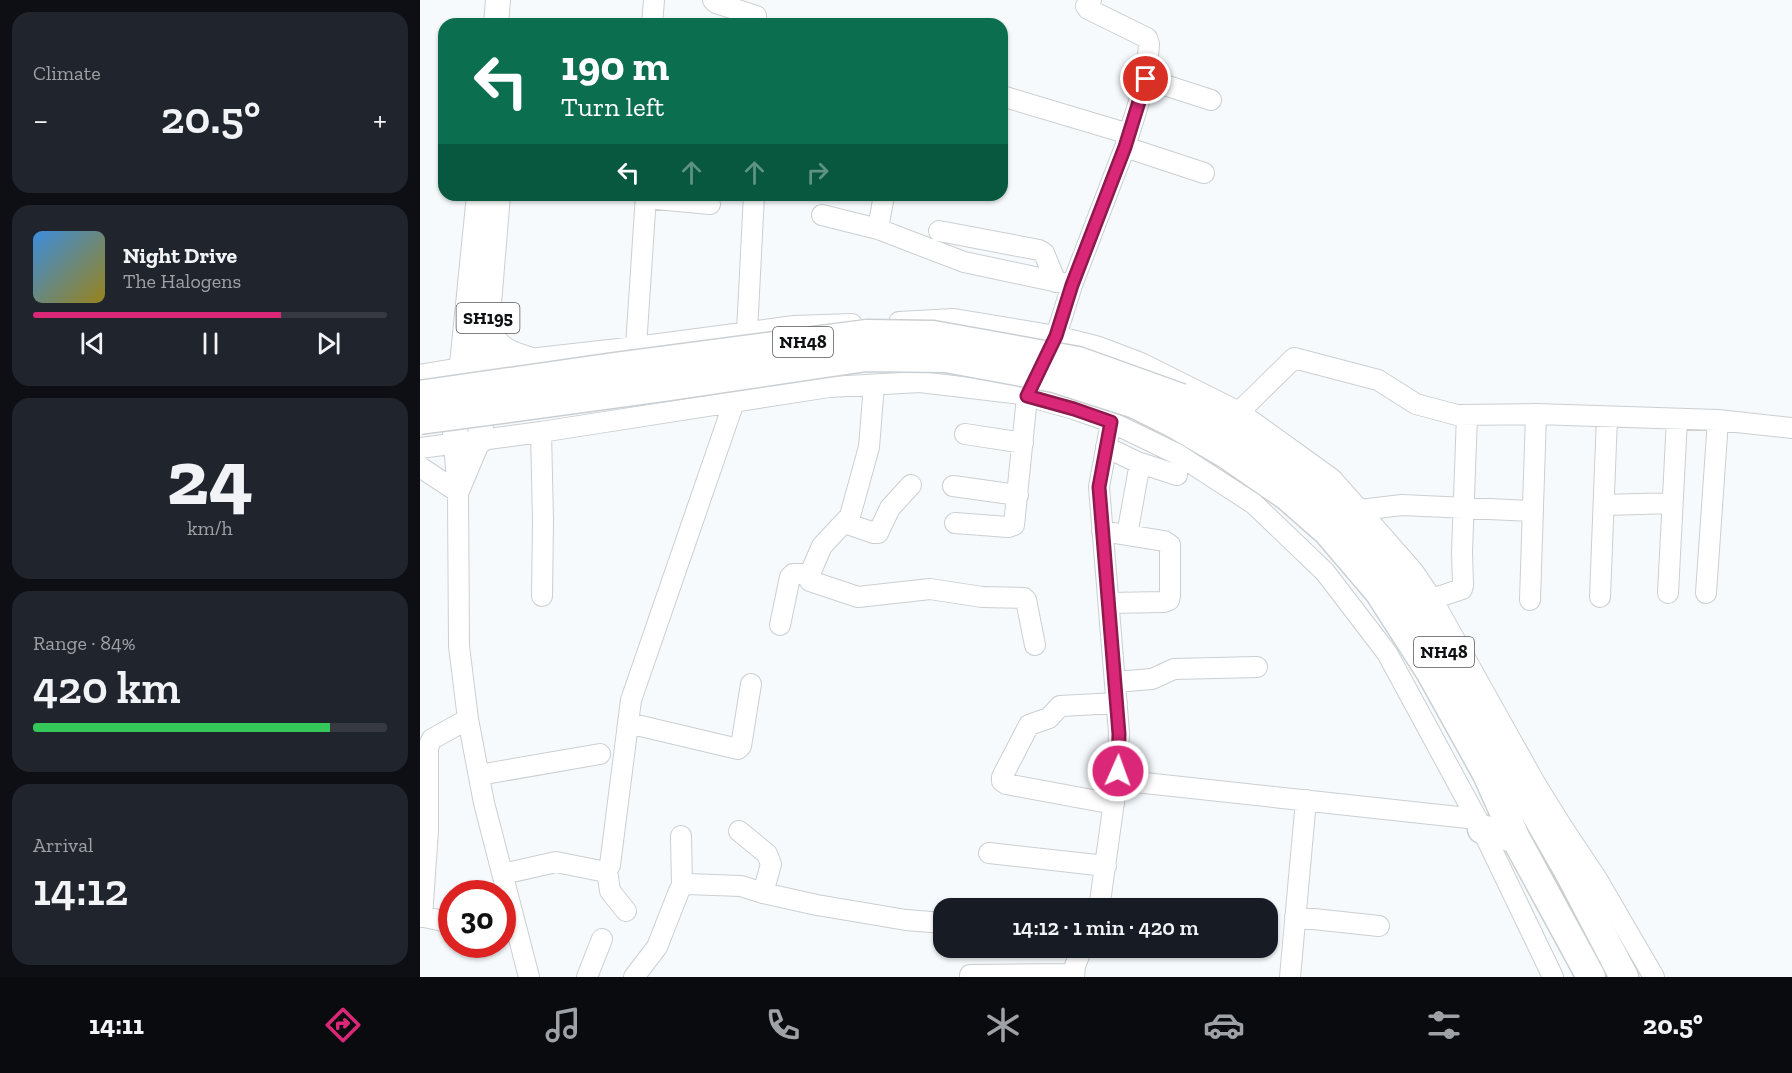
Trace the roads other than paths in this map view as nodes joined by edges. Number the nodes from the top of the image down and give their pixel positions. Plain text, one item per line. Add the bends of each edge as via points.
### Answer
1 (498, 0) edge
2 (514, 0) edge
3 (654, 0) edge
4 (713, 0) edge
5 (1090, 0) edge
6 (496, 18) edge
7 (512, 18) edge
8 (652, 18) edge
9 (756, 18) edge
10 (1146, 79) junction
11 (1008, 98) edge
12 (1211, 100) dead end
13 (1127, 140) junction
14 (1203, 173) dead end
15 (479, 201) edge
16 (498, 201) edge
17 (646, 201) edge
18 (683, 201) edge
19 (754, 201) edge
20 (883, 201) edge
21 (710, 204) dead end
22 (822, 216) dead end
23 (878, 229) junction
24 (939, 231) dead end
25 (1064, 283) junction
26 (487, 327) junction
27 (747, 332) junction
28 (1061, 337) junction
29 (636, 347) junction
30 (529, 359) junction
31 (473, 366) junction
32 (420, 375) edge
33 (874, 385) junction
34 (420, 394) edge
35 (1031, 398) junction
36 (734, 402) junction
37 (1177, 411) junction
38 (1239, 412) junction
39 (1536, 414) junction
40 (1467, 415) junction
41 (1607, 417) junction
42 (1677, 419) junction
43 (420, 420) edge
44 (1718, 420) junction
45 (1111, 422) junction
46 (1792, 428) edge
47 (541, 432) junction
48 (965, 434) dead end
49 (480, 441) junction
50 (1023, 443) junction
51 (454, 444) junction
52 (1106, 447) junction
53 (420, 448) edge
54 (1140, 463) junction
55 (420, 467) edge
56 (1177, 475) dead end
57 (911, 485) dead end
58 (953, 486) dead end
59 (458, 492) junction
60 (1018, 495) junction
61 (1672, 503) junction
62 (1605, 505) junction
63 (1465, 507) junction
64 (1360, 510) junction
65 (1532, 511) junction
66 (845, 523) junction
67 (955, 523) dead end
68 (1102, 531) junction
69 (1127, 535) junction
70 (808, 574) junction
71 (1668, 593) dead end
72 (1706, 593) dead end
73 (542, 596) dead end
74 (1600, 597) dead end
75 (1432, 599) junction
76 (1530, 600) dead end
77 (1109, 603) junction
78 (780, 625) dead end
79 (1035, 645) dead end
80 (1257, 667) dead end
81 (1115, 682) junction
82 (751, 684) dead end
83 (1117, 703) junction
84 (468, 719) junction
85 (628, 723) junction
86 (600, 754) dead end
87 (479, 775) junction
88 (1118, 780) junction
89 (1534, 795) junction
90 (1306, 800) junction
91 (1114, 804) junction
92 (1479, 824) junction
93 (739, 831) dead end
94 (681, 836) dead end
95 (1516, 839) junction
96 (989, 853) dead end
97 (1106, 866) junction
98 (607, 870) junction
99 (503, 874) junction
100 (504, 880) edge
101 (682, 886) junction
102 (772, 896) junction
103 (1101, 898) edge
104 (626, 911) dead end
105 (421, 916) edge
106 (1295, 918) junction
107 (438, 920) edge
108 (933, 922) edge
109 (1378, 926) dead end
110 (602, 939) dead end
111 (516, 947) edge
112 (1079, 958) edge
113 (970, 975) dead end
114 (1074, 975) edge
115 (530, 977) edge
116 (587, 977) edge
117 (634, 977) edge
118 (1290, 977) edge
119 (1554, 977) edge
120 (1591, 977) edge
121 (1624, 977) edge
122 (1654, 977) edge

1 - 6 main road
2 - 7 main road
3 - 8 street
4 - 9 street
5 - 10 street via 1088,9 1147,38
10 - 12 street
10 - 13 street
11 - 13 street
13 - 14 street
13 - 25 street
15 - 31 main road
16 - 26 main road, SH195
17 - 29 street
18 - 21 street
19 - 27 street
20 - 23 street
22 - 23 street
23 - 25 street via 964,262
24 - 25 street via 1039,250
25 - 28 street
26 - 30 main road via 500,347
26 - 31 main road, SH195
27 - 28 street via 794,326 954,319
27 - 29 street
28 - 35 street
28 - 38 street via 1142,363
29 - 30 street
30 - 31 street
31 - 32 street
31 - 49 main road, SH195
31 - 51 main road
33 - 35 street via 920,382
33 - 36 street via 829,387
33 - 66 street via 868,453
34 - 37 highway, NH48, bridge via 867,334 933,335 1078,361
35 - 45 street
35 - 50 street
36 - 47 street
36 - 85 street via 631,700
37 - 43 highway, NH48, bridge via 1135,404 1054,378 946,358 866,357
37 - 89 highway, NH48 via 1265,450 1305,477 1354,523 1409,592
37 - 95 highway, NH48 via 1327,531 1380,592 1487,774
38 - 40 street via 1294,358 1378,380 1416,404
38 - 64 street via 1332,479
39 - 40 street
39 - 41 street
39 - 65 street
40 - 63 street
41 - 42 street
41 - 62 street
42 - 44 street
42 - 61 street
44 - 46 street
44 - 72 street
45 - 52 street
45 - 92 street via 1177,454 1254,504 1325,572 1388,653
47 - 49 street
47 - 73 street
48 - 50 street
49 - 51 street
49 - 59 street
50 - 60 street
51 - 53 street
51 - 59 street
52 - 54 street
52 - 68 street via 1099,487
54 - 56 street
54 - 69 street
55 - 59 street
57 - 66 street via 890,508 878,533
58 - 60 street
59 - 84 street via 459,646
60 - 67 street via 1012,527
61 - 62 street
61 - 71 street
62 - 74 street
63 - 64 street via 1402,505
63 - 65 street
63 - 75 street via 1462,589
64 - 75 street
65 - 76 street
66 - 70 street via 822,546
68 - 69 street
68 - 77 street
69 - 77 street via 1170,545 1169,600
70 - 78 street via 789,577
70 - 79 street via 810,581 858,597 930,589 982,597 1024,598
75 - 89 street
77 - 81 street
80 - 81 street via 1174,669 1152,679
81 - 83 street
82 - 85 street via 738,749
83 - 88 street
83 - 91 street via 1060,706 1049,718 1029,725 1002,777 1006,784
84 - 87 street
84 - 105 street via 432,739 428,747 428,830
85 - 98 street
86 - 87 street
87 - 99 street
88 - 90 street
88 - 91 street
89 - 121 highway, NH48
89 - 122 street via 1598,879
90 - 92 street
90 - 106 street
91 - 97 street
92 - 95 highway
92 - 119 street
93 - 102 street via 767,854
94 - 101 street
95 - 120 highway, NH48
96 - 97 street
97 - 103 street
98 - 99 street via 556,861
98 - 104 street via 610,891
99 - 100 street
101 - 102 street via 735,886
101 - 117 street via 657,947
102 - 108 street
105 - 107 street
106 - 109 street
106 - 118 street
110 - 116 street
111 - 115 street
112 - 114 street
113 - 114 street

